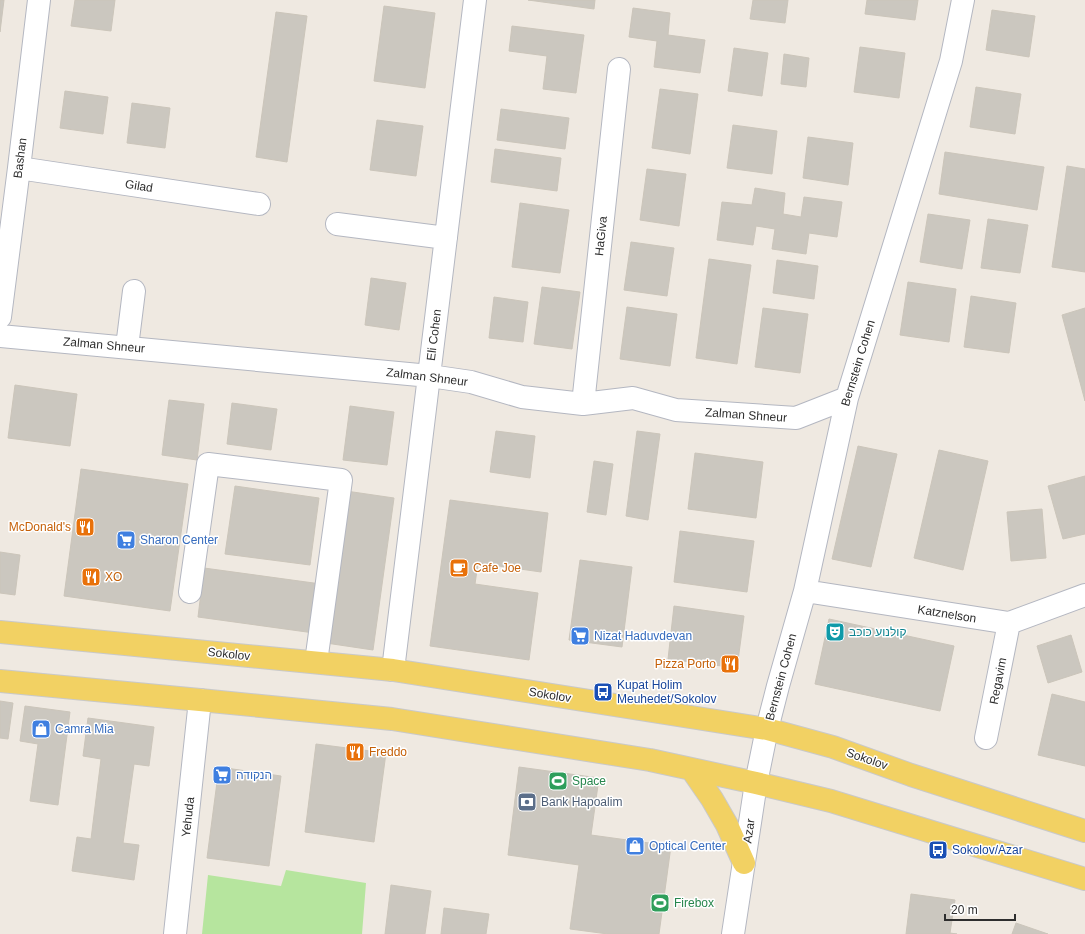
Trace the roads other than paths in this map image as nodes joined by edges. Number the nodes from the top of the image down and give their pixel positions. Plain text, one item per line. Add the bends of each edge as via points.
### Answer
1 (39, 0) edge
2 (476, 0) edge
3 (963, 0) edge
4 (619, 68) dead end
5 (19, 168) junction
6 (259, 204) dead end
7 (337, 224) dead end
8 (446, 238) junction
9 (134, 291) dead end
10 (0, 317) edge
11 (0, 336) edge
12 (127, 347) junction
13 (430, 376) junction
14 (847, 398) junction
15 (583, 404) junction
16 (805, 591) junction
17 (190, 592) dead end
18 (1085, 595) edge
19 (1009, 623) junction
20 (0, 632) edge
21 (316, 662) junction
22 (392, 670) junction
23 (0, 681) edge
24 (200, 700) junction
25 (767, 729) junction
26 (986, 738) dead end
27 (692, 770) junction
28 (756, 783) junction
29 (1085, 831) edge
30 (744, 863) junction
31 (1085, 879) edge
32 (176, 934) edge
33 (734, 934) edge

1 - 5 street, Bashan
2 - 8 street, Eli Cohen
3 - 14 street, Bernstein Cohen via 951,61
4 - 15 street, HaGiva
5 - 6 street, Gilad
5 - 10 street, Bashan
7 - 8 street
8 - 13 street, Eli Cohen
9 - 12 street
11 - 12 street, Zalman Shneur
12 - 13 street, Zalman Shneur
13 - 15 street, Zalman Shneur via 472,382 522,397
13 - 22 street, Eli Cohen
14 - 15 street, Zalman Shneur via 796,418 676,410 633,398
14 - 16 street, Bernstein Cohen
16 - 19 street, Katznelson
16 - 25 street, Bernstein Cohen
17 - 21 street via 208,464 341,480
18 - 19 street, Katznelson
19 - 26 street, Regavim
20 - 21 main road, Sokolov
21 - 22 main road, Sokolov
22 - 25 main road, Sokolov
23 - 24 main road
24 - 27 main road via 392,719 650,760
24 - 32 street, Yehuda
25 - 28 street, Azar
25 - 29 main road, Sokolov via 833,747
27 - 28 main road
27 - 30 main road via 727,825
28 - 30 street, Azar
28 - 31 main road via 831,801
30 - 33 street, Azar

